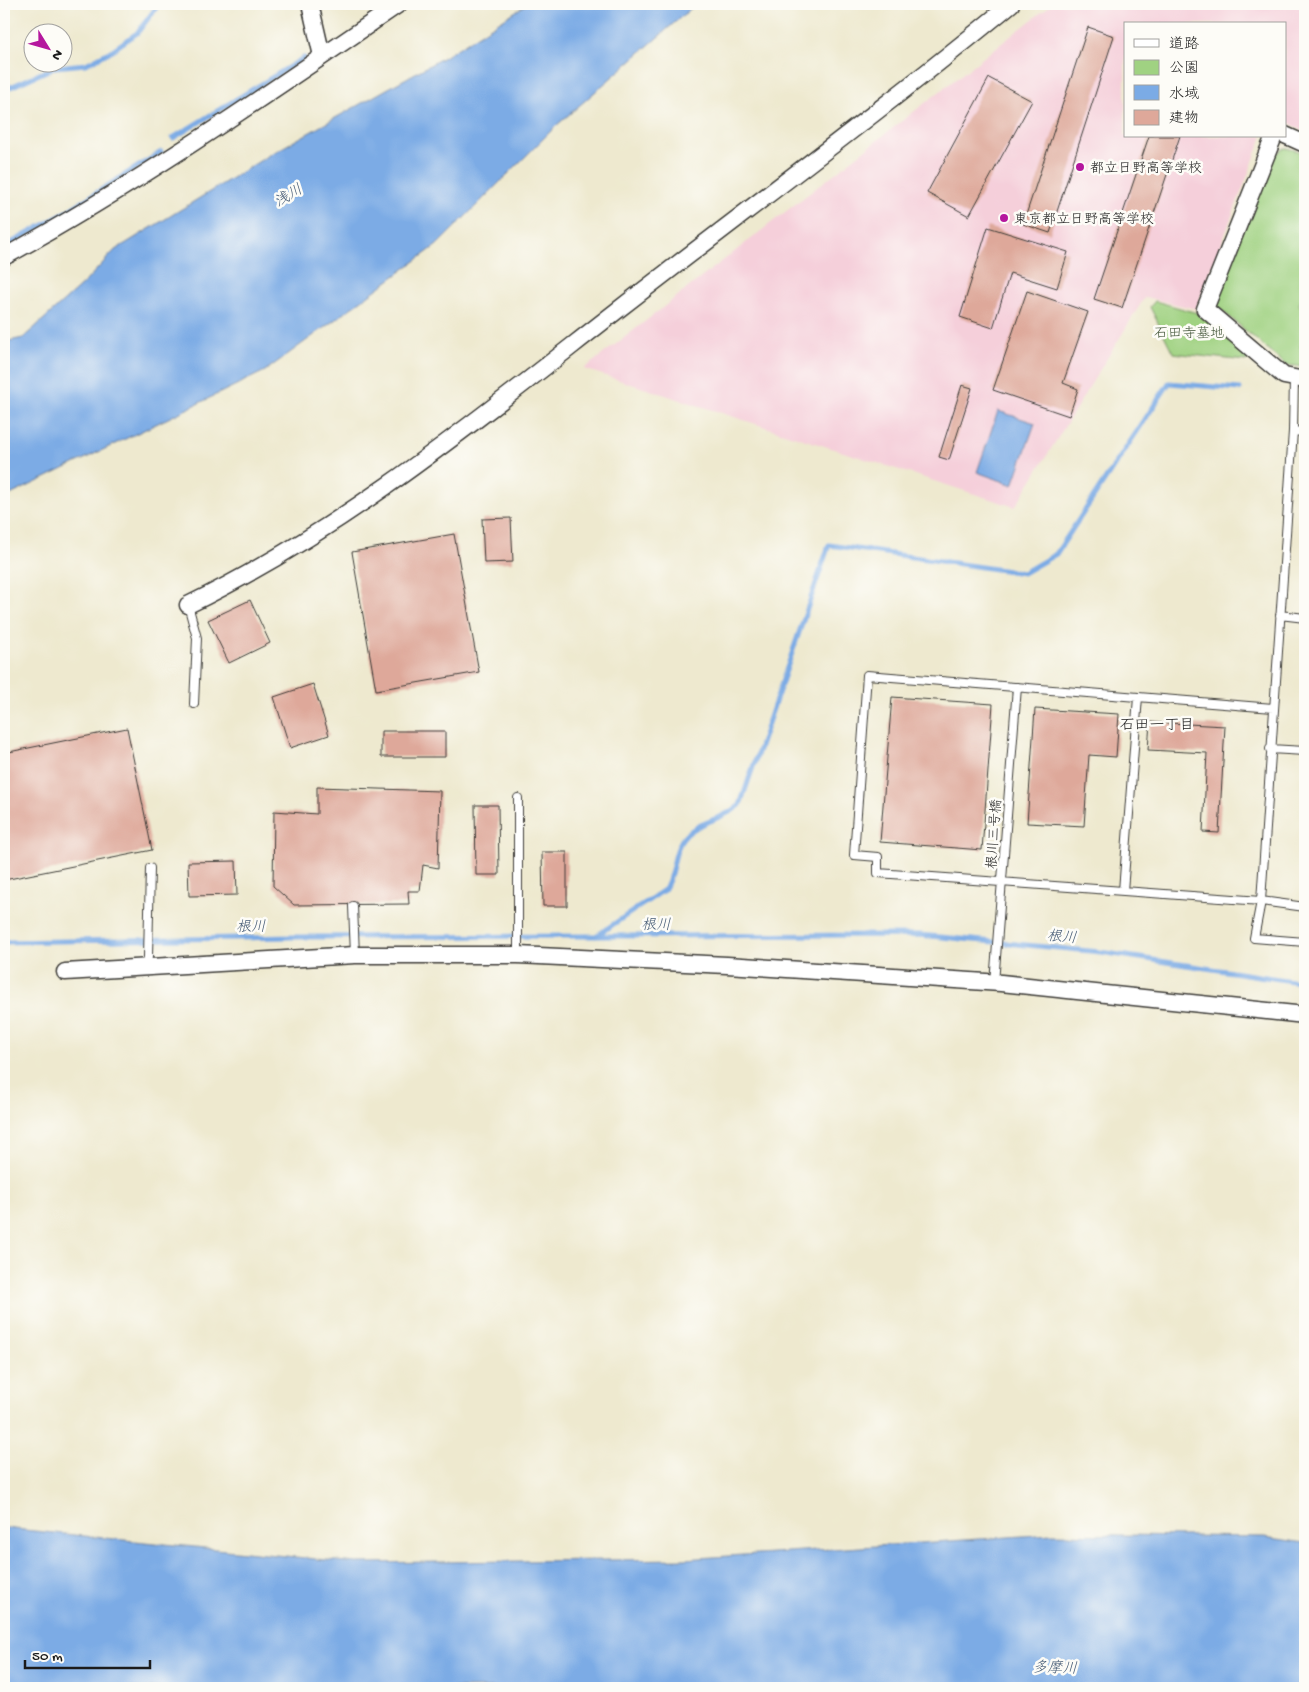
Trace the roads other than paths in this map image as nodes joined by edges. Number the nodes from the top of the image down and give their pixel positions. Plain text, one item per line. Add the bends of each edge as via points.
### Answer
1 (310, 4) edge
2 (400, 4) edge
3 (1011, 4) edge
4 (322, 56) junction
5 (1286, 135) edge
6 (1273, 138) edge
7 (1305, 144) edge
8 (4, 257) edge
9 (1300, 379) edge
10 (1293, 431) junction
11 (1305, 432) edge
12 (188, 605) joint
13 (1280, 615) junction
14 (1305, 618) edge
15 (1017, 688) junction
16 (1138, 697) junction
17 (194, 704) dead end
18 (1273, 708) junction
19 (1270, 749) junction
20 (1305, 751) edge
21 (518, 798) dead end
22 (150, 868) dead end
23 (1001, 882) junction
24 (1123, 891) junction
25 (1261, 901) junction
26 (353, 906) dead end
27 (1305, 906) edge
28 (1305, 942) edge
29 (518, 949) junction
30 (354, 951) junction
31 (146, 967) junction
32 (65, 972) dead end
33 (994, 983) junction
34 (1305, 1015) edge

1 - 4 street
2 - 4 street
3 - 12 street via 401,476 290,549 232,584
4 - 8 street via 96,204
5 - 7 street
6 - 9 street via 1204,309 1284,376
9 - 10 lane
10 - 11 lane
10 - 13 lane
12 - 17 lane via 197,638
13 - 14 lane
13 - 18 lane
15 - 16 lane
15 - 23 lane, 根川三号橋
15 - 23 lane via 867,675 854,856 878,857 878,873
16 - 18 lane
16 - 24 lane
18 - 19 lane
19 - 20 lane
19 - 25 lane
21 - 29 lane
22 - 31 lane
23 - 24 lane
23 - 33 lane, 根川三号橋
24 - 25 lane
25 - 27 lane
25 - 28 lane via 1254,938
26 - 30 lane
29 - 30 street
29 - 33 street
30 - 31 street
31 - 32 street
33 - 34 street

